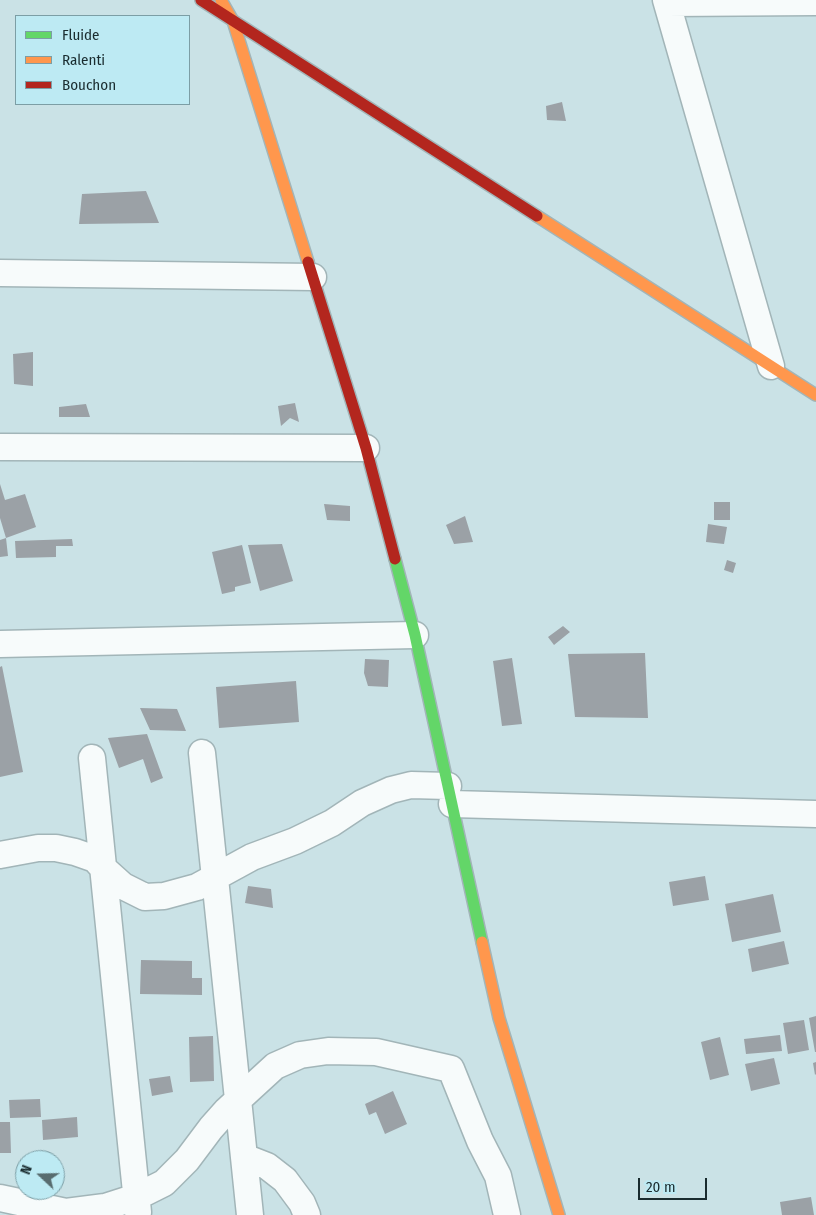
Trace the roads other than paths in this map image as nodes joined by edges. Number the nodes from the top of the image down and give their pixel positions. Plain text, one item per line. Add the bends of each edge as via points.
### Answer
1 (201, 0) edge
2 (221, 0) edge
3 (666, 2) edge
4 (816, 2) edge
5 (232, 21) junction
6 (0, 273) edge
7 (313, 277) junction
8 (771, 366) junction
9 (816, 395) edge
10 (0, 447) edge
11 (366, 448) junction
12 (415, 635) junction
13 (0, 644) edge
14 (202, 753) dead end
15 (92, 758) dead end
16 (450, 795) junction
17 (816, 814) edge
18 (0, 855) edge
19 (103, 868) junction
20 (214, 878) junction
21 (238, 1099) junction
22 (244, 1157) junction
23 (0, 1198) edge
24 (137, 1206) edge
25 (250, 1215) edge
26 (307, 1215) edge
27 (507, 1215) edge
28 (560, 1215) edge

1 - 5 main road
2 - 5 main road
3 - 4 street
3 - 8 street
5 - 7 main road
5 - 8 main road
6 - 7 street
7 - 11 main road
8 - 9 main road
10 - 11 street
11 - 12 main road
12 - 13 street
12 - 16 main road
14 - 20 street
15 - 19 street
16 - 17 street
16 - 20 street via 411,785 391,790 362,803 332,823 252,857
16 - 28 main road via 500,1018
18 - 19 street via 56,848 95,859
19 - 20 street via 123,886 145,897 164,896 197,887
19 - 24 street
20 - 21 street
21 - 22 street
21 - 24 street via 210,1128 187,1160
21 - 27 street via 275,1066 300,1055 376,1052 451,1069 498,1176
22 - 25 street
22 - 26 street via 266,1166 285,1180
23 - 24 street via 66,1212

